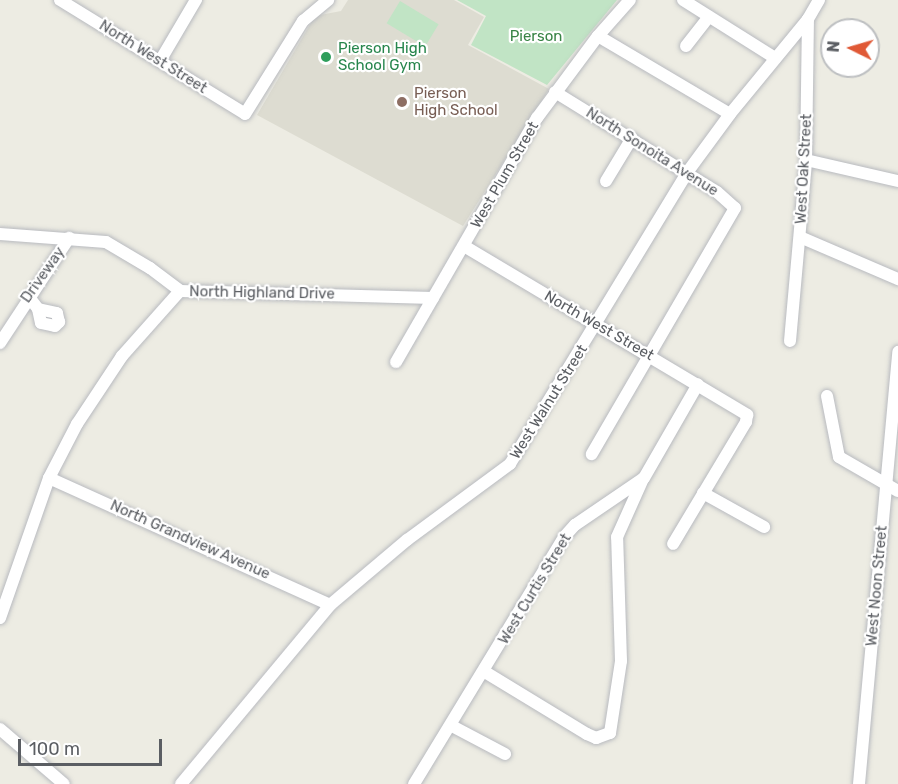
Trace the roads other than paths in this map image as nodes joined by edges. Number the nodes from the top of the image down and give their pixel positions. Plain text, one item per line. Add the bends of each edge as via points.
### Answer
1 (60, 0) edge
2 (196, 0) edge
3 (328, 0) edge
4 (630, 0) edge
5 (683, 0) edge
6 (819, 0) edge
7 (709, 17) junction
8 (808, 19) junction
9 (598, 36) junction
10 (686, 46) dead end
11 (775, 58) junction
12 (159, 61) junction
13 (555, 92) junction
14 (730, 114) junction
15 (632, 138) junction
16 (806, 160) junction
17 (686, 174) junction
18 (606, 181) dead end
19 (898, 181) edge
20 (0, 234) edge
21 (800, 237) junction
22 (69, 238) junction
23 (464, 246) junction
24 (898, 279) edge
25 (180, 291) junction
26 (29, 297) junction
27 (433, 298) junction
28 (38, 309) dead end
29 (596, 326) junction
30 (790, 341) dead end
31 (0, 343) edge
32 (898, 352) edge
33 (646, 354) junction
34 (396, 362) dead end
35 (698, 384) junction
36 (828, 396) dead end
37 (592, 454) dead end
38 (49, 478) junction
39 (644, 478) junction
40 (892, 488) edge
41 (703, 494) junction
42 (764, 527) dead end
43 (673, 544) dead end
44 (330, 605) junction
45 (0, 618) edge
46 (485, 672) junction
47 (452, 726) junction
48 (0, 729) edge
49 (505, 754) dead end
50 (64, 784) edge
51 (181, 784) edge
52 (414, 784) edge
53 (859, 784) edge

1 - 12 street, North West Street
2 - 12 street
3 - 12 street, North West Street via 303,21 245,114
4 - 9 street, West Plum Street
5 - 7 street
6 - 8 street, West Oak Street
7 - 10 street
7 - 11 street
8 - 11 street, West Walnut Street
8 - 16 street, West Oak Street
9 - 13 street, West Plum Street
9 - 14 street
11 - 14 street, West Walnut Street
13 - 15 street, North Sonoita Avenue
13 - 23 street, West Plum Street
14 - 17 street, West Walnut Street
15 - 17 street, North Sonoita Avenue
15 - 18 street
16 - 19 street
16 - 21 street, West Oak Street
17 - 29 street, West Walnut Street
17 - 33 street, North Sonoita Avenue via 734,206
20 - 22 street, North Highland Drive
21 - 24 street
21 - 30 street, West Oak Street
22 - 25 street, North Highland Drive via 118,246
22 - 26 street, Driveway
23 - 27 street, West Plum Street
23 - 29 street, North West Street
25 - 27 street, North Highland Drive
25 - 38 street via 106,377
26 - 28 street
26 - 31 street, Driveway
27 - 34 street, West Plum Street
29 - 33 street, North West Street
29 - 44 street, West Walnut Street via 503,471 407,540
32 - 40 street, West Noon Street
33 - 35 street, North West Street
33 - 37 street
35 - 39 street, West Curtis Street
35 - 41 street, North West Street via 747,415
36 - 40 street via 839,457
38 - 44 street, North Grandview Avenue
38 - 45 street
39 - 46 street, West Curtis Street via 565,536
39 - 46 street via 617,537 621,661 613,726 604,737 587,734
40 - 53 street, West Noon Street
41 - 42 street
41 - 43 street
44 - 51 street, West Walnut Street
46 - 47 street, West Curtis Street
47 - 49 street
47 - 52 street, West Curtis Street
48 - 50 street

